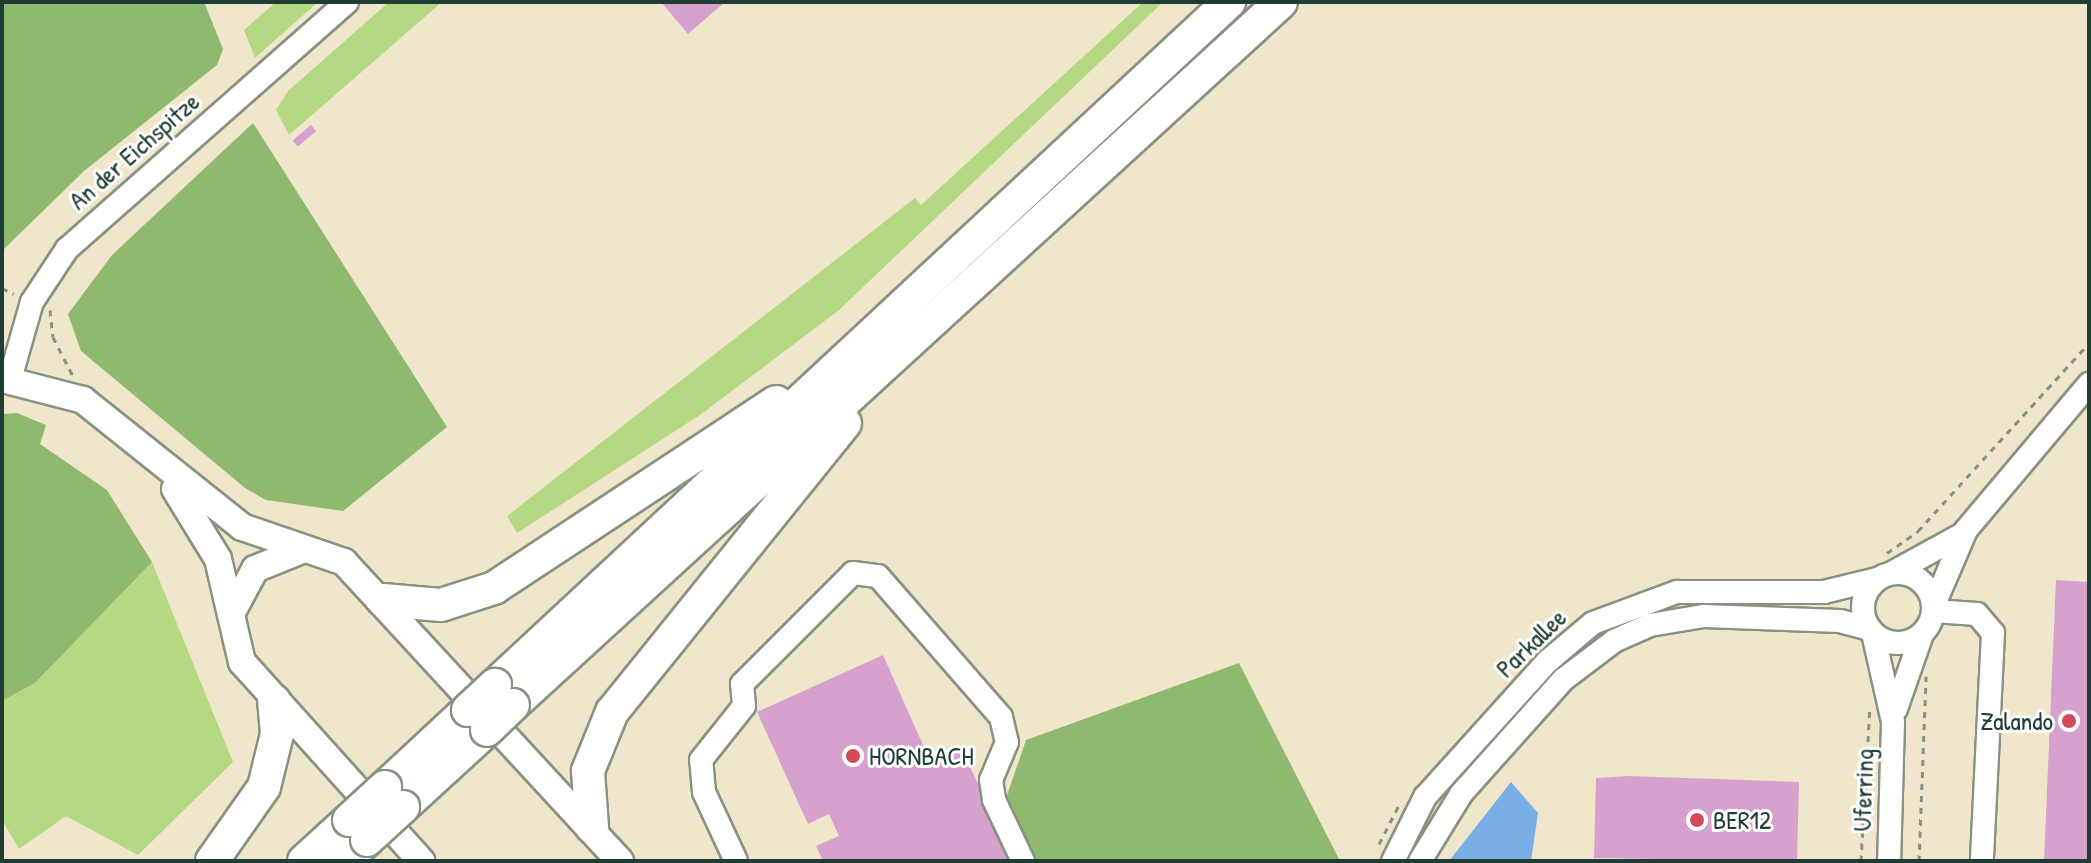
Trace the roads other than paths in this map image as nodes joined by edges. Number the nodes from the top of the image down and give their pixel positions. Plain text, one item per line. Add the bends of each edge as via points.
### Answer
1 (347, 2) edge
2 (1229, 2) edge
3 (1281, 2) edge
4 (1013, 249) junction
5 (948, 265) junction
6 (6, 379) edge
7 (2089, 384) edge
8 (152, 457) junction
9 (1966, 530) junction
10 (303, 551) junction
11 (1882, 570) junction
12 (383, 600) junction
13 (1933, 609) junction
14 (231, 620) junction
15 (1871, 631) junction
16 (1922, 634) junction
17 (504, 695) junction
18 (274, 701) junction
19 (1893, 722) junction
20 (592, 827) junction
21 (354, 840) edge
22 (212, 861) edge
23 (304, 861) edge
24 (421, 861) edge
25 (620, 861) edge
26 (736, 861) edge
27 (1023, 861) edge
28 (1393, 861) edge
29 (1420, 861) edge
30 (1889, 861) edge
31 (1982, 861) edge

1 - 6 street, An der Eichspitze via 67,249 32,302
2 - 5 highway
3 - 4 highway
4 - 17 highway
4 - 20 highway via 847,421 624,694 588,771
5 - 12 highway via 759,414 517,575 441,605
5 - 17 highway
6 - 8 main road via 90,404
7 - 9 street, Parkallee
8 - 10 main road via 242,527
8 - 14 main road via 218,559
9 - 11 street, Parkallee
9 - 13 street, Parkallee
10 - 12 main road via 344,562
10 - 14 main road via 255,569
11 - 13 street via 1916,578
11 - 15 street via 1863,602
11 - 28 street, Parkallee via 1824,592 1677,592 1593,623 1548,661 1425,797
12 - 20 main road
13 - 16 street, Parkallee
13 - 31 street via 1977,614 1993,633
14 - 18 main road via 242,662
15 - 16 street, Parkallee via 1897,644
15 - 19 street, Uferring
15 - 29 street, Parkallee via 1840,621 1704,616 1623,637 1547,697 1447,810
16 - 19 street, Uferring via 1906,665
17 - 21 highway, bridge
18 - 22 highway via 277,734 264,787
18 - 24 main road
19 - 30 street, Uferring
20 - 25 main road
21 - 23 highway
26 - 27 street via 704,792 701,760 744,706 742,684 853,573 878,576 1001,717 1007,742 992,790

